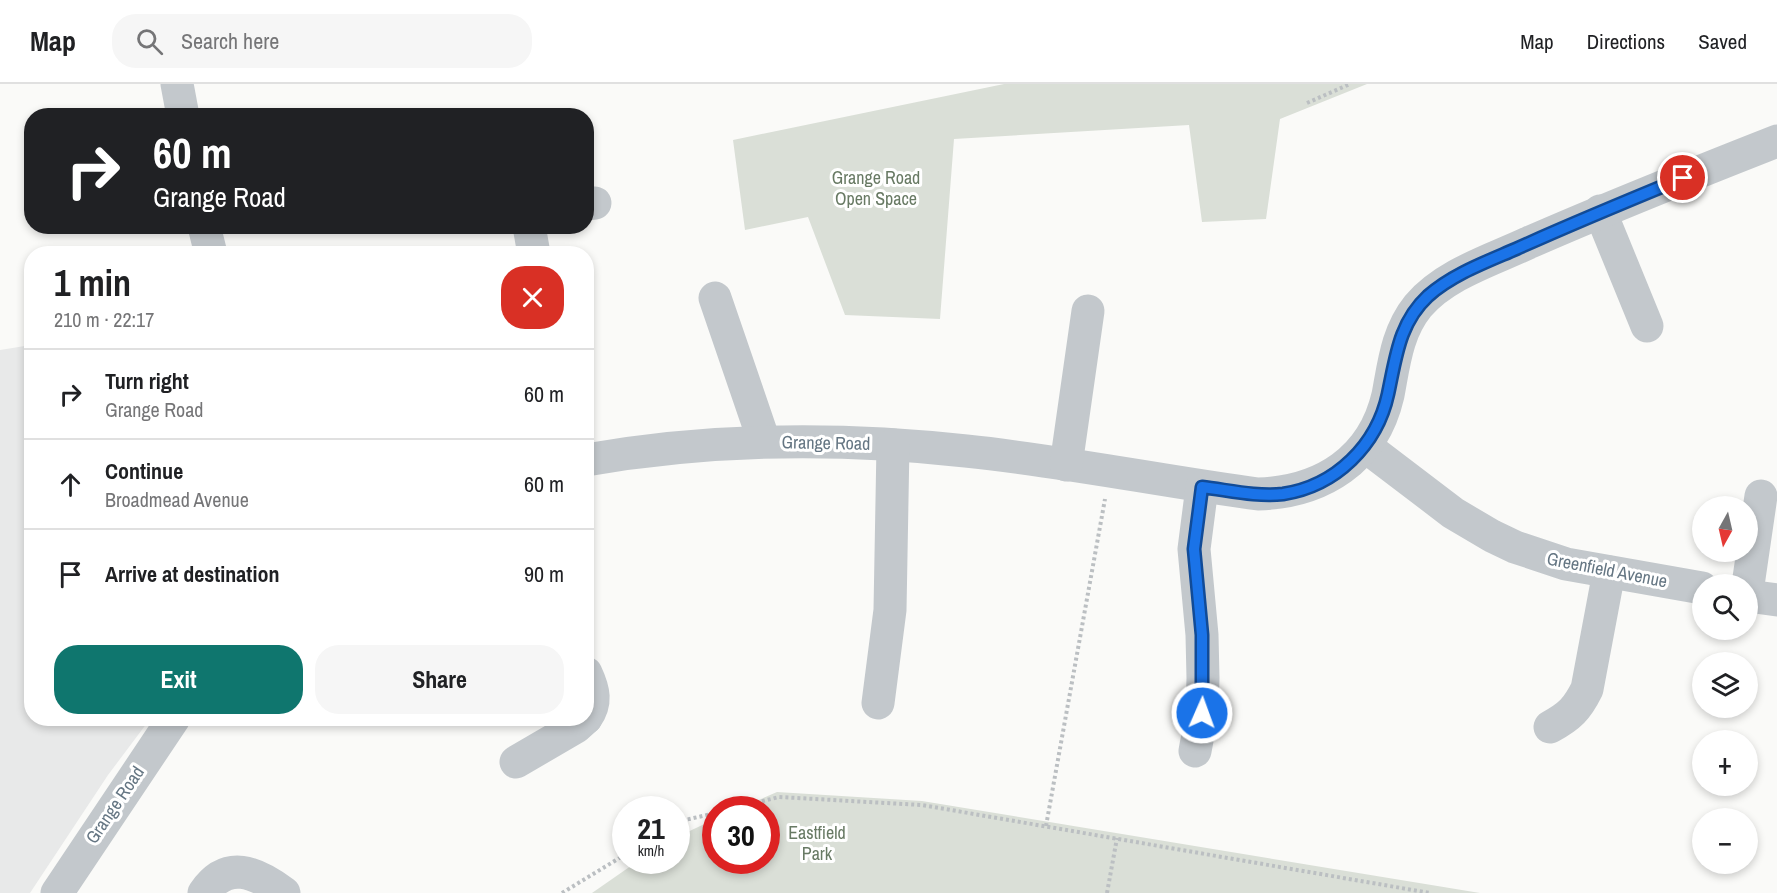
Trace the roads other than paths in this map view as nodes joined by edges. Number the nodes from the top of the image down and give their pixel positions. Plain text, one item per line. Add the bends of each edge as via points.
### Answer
1 (177, 84) edge
2 (182, 108) edge
3 (1777, 141) edge
4 (1600, 211) junction
5 (715, 298) dead end
6 (1088, 311) dead end
7 (1647, 326) dead end
8 (764, 441) junction
9 (893, 444) junction
10 (1365, 446) junction
11 (594, 459) edge
12 (1066, 465) junction
13 (1202, 487) junction
14 (1761, 496) dead end
15 (1608, 572) junction
16 (1750, 574) edge
17 (1692, 586) edge
18 (1758, 597) edge
19 (1777, 600) edge
20 (879, 703) dead end
21 (169, 726) edge
22 (577, 726) edge
23 (1551, 727) dead end
24 (1195, 751) dead end
25 (516, 762) dead end
26 (57, 893) edge
27 (204, 893) edge
28 (285, 893) edge

1 - 2 street
3 - 4 street, Grange Road
4 - 7 street
4 - 10 street, Grange Road via 1469,270 1419,305 1401,334 1382,416
5 - 8 street
6 - 12 street
8 - 9 street, Grange Road
8 - 11 street, Grange Road via 682,446
9 - 12 street, Grange Road
9 - 20 street via 890,610
10 - 13 street, Grange Road via 1329,477 1283,494
10 - 15 street, Greenfield Avenue via 1453,513 1492,536 1539,557
12 - 13 street, Grange Road
13 - 24 street via 1194,549 1203,678
14 - 16 street
15 - 17 street, Greenfield Avenue
15 - 23 street via 1587,689 1579,706
18 - 19 street
21 - 26 street, Grange Road
22 - 25 street
27 - 28 street via 213,880 226,873 248,873

